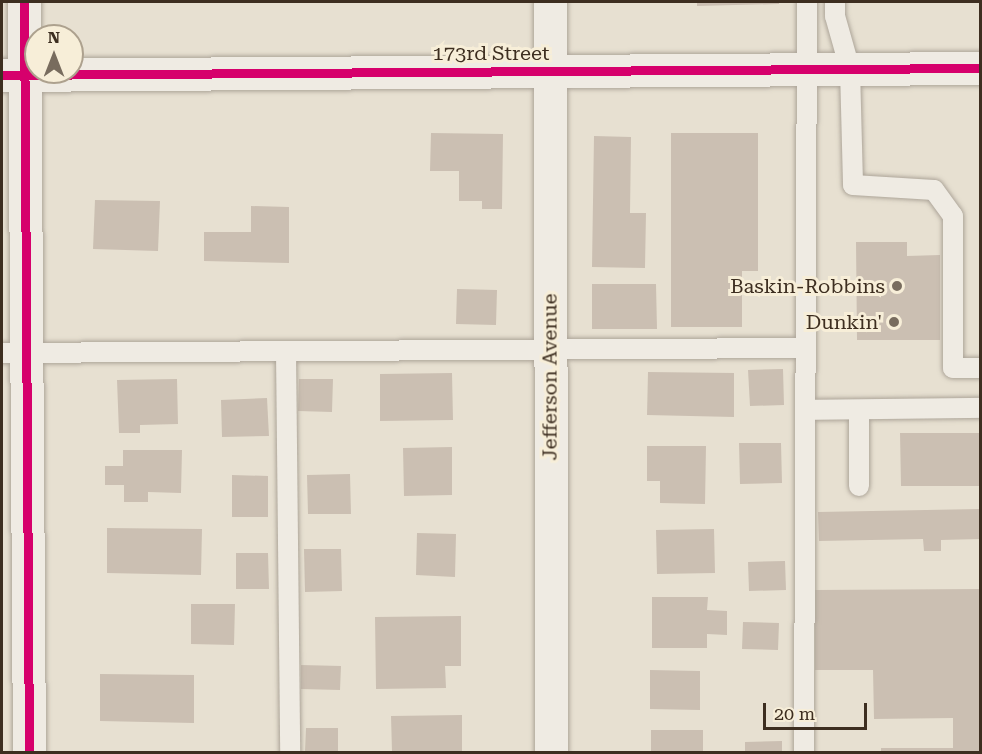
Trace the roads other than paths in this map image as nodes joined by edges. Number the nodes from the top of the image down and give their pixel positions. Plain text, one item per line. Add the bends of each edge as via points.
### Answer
1 (24, 2) edge
2 (550, 2) edge
3 (807, 2) edge
4 (835, 2) edge
5 (981, 68) edge
6 (807, 69) junction
7 (850, 69) junction
8 (550, 71) junction
9 (13, 74) edge
10 (806, 348) junction
11 (550, 349) junction
12 (286, 351) junction
13 (14, 353) edge
14 (981, 368) edge
15 (981, 408) edge
16 (805, 410) junction
17 (859, 410) junction
18 (858, 486) dead end
19 (28, 753) edge
20 (290, 753) edge
21 (552, 753) edge
22 (804, 753) edge

1 - 9 street
2 - 8 street, Jefferson Avenue
3 - 6 lane
4 - 7 lane via 835,16
5 - 7 street, 173rd Street
6 - 7 street, 173rd Street
6 - 8 street, 173rd Street
6 - 10 lane
7 - 14 lane via 853,184 934,190 953,216 953,368
8 - 9 street, 173rd Street
8 - 11 street, Jefferson Avenue
9 - 13 street
10 - 11 lane
10 - 16 lane
11 - 12 lane
11 - 21 street, Jefferson Avenue
12 - 13 lane
12 - 20 lane
13 - 19 street
15 - 17 lane
16 - 17 lane
16 - 22 lane
17 - 18 lane

